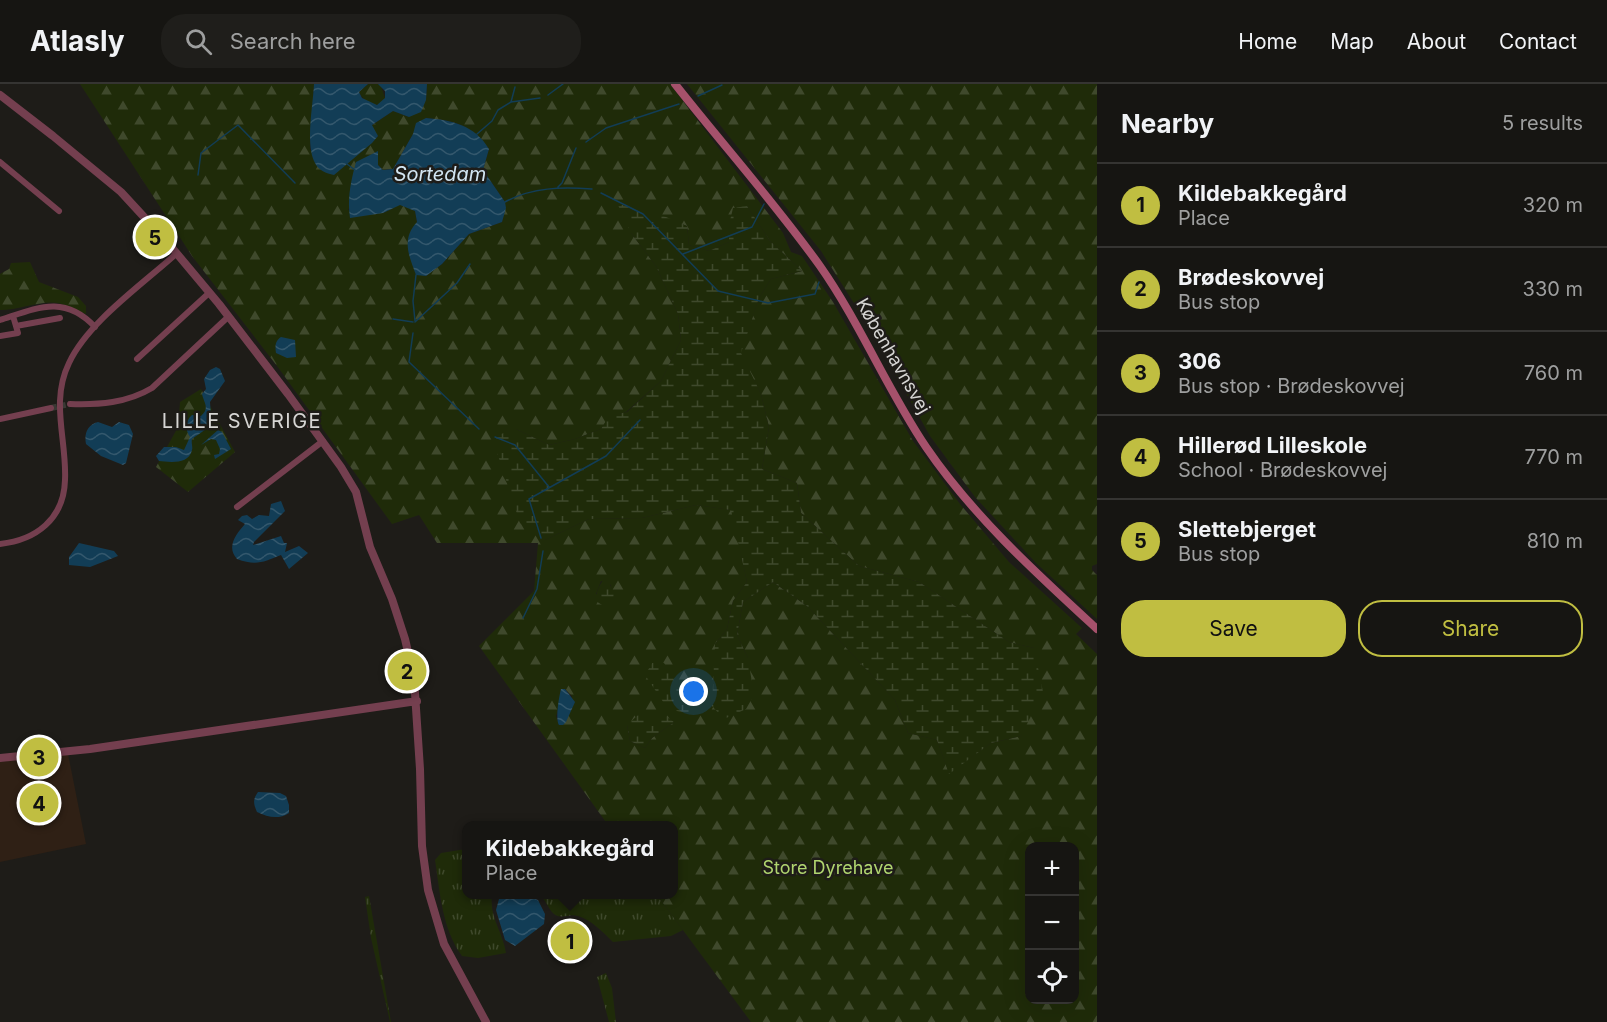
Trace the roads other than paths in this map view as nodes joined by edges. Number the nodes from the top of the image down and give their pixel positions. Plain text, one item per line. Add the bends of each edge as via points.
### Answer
1 (675, 84) edge
2 (0, 95) edge
3 (0, 162) edge
4 (59, 211) dead end
5 (177, 253) junction
6 (209, 293) junction
7 (14, 316) junction
8 (228, 316) junction
9 (60, 318) dead end
10 (0, 320) edge
11 (16, 326) junction
12 (95, 327) junction
13 (0, 336) edge
14 (137, 359) dead end
15 (70, 404) tunnel mouth
16 (51, 408) tunnel mouth
17 (0, 419) edge
18 (323, 441) junction
19 (237, 507) dead end
20 (0, 544) edge
21 (1097, 629) edge
22 (417, 701) junction
23 (0, 758) edge
24 (486, 1022) edge

1 - 21 main road, Københavnsvej via 820,266 947,476 1018,554
2 - 5 street via 122,192
3 - 4 street
5 - 6 street
5 - 12 street
6 - 8 street
6 - 14 street
7 - 10 street
7 - 11 street
7 - 12 street via 62,306 79,312
8 - 15 street via 152,388 138,396 91,405
8 - 18 street
9 - 11 street
11 - 13 street via 18,333
12 - 20 street via 73,355 61,389 59,413 65,481 56,513 31,537
16 - 17 street
18 - 19 street
18 - 22 street via 350,479 358,499 370,547 405,639
22 - 23 street via 90,749
22 - 24 street via 422,846 428,890 444,944

